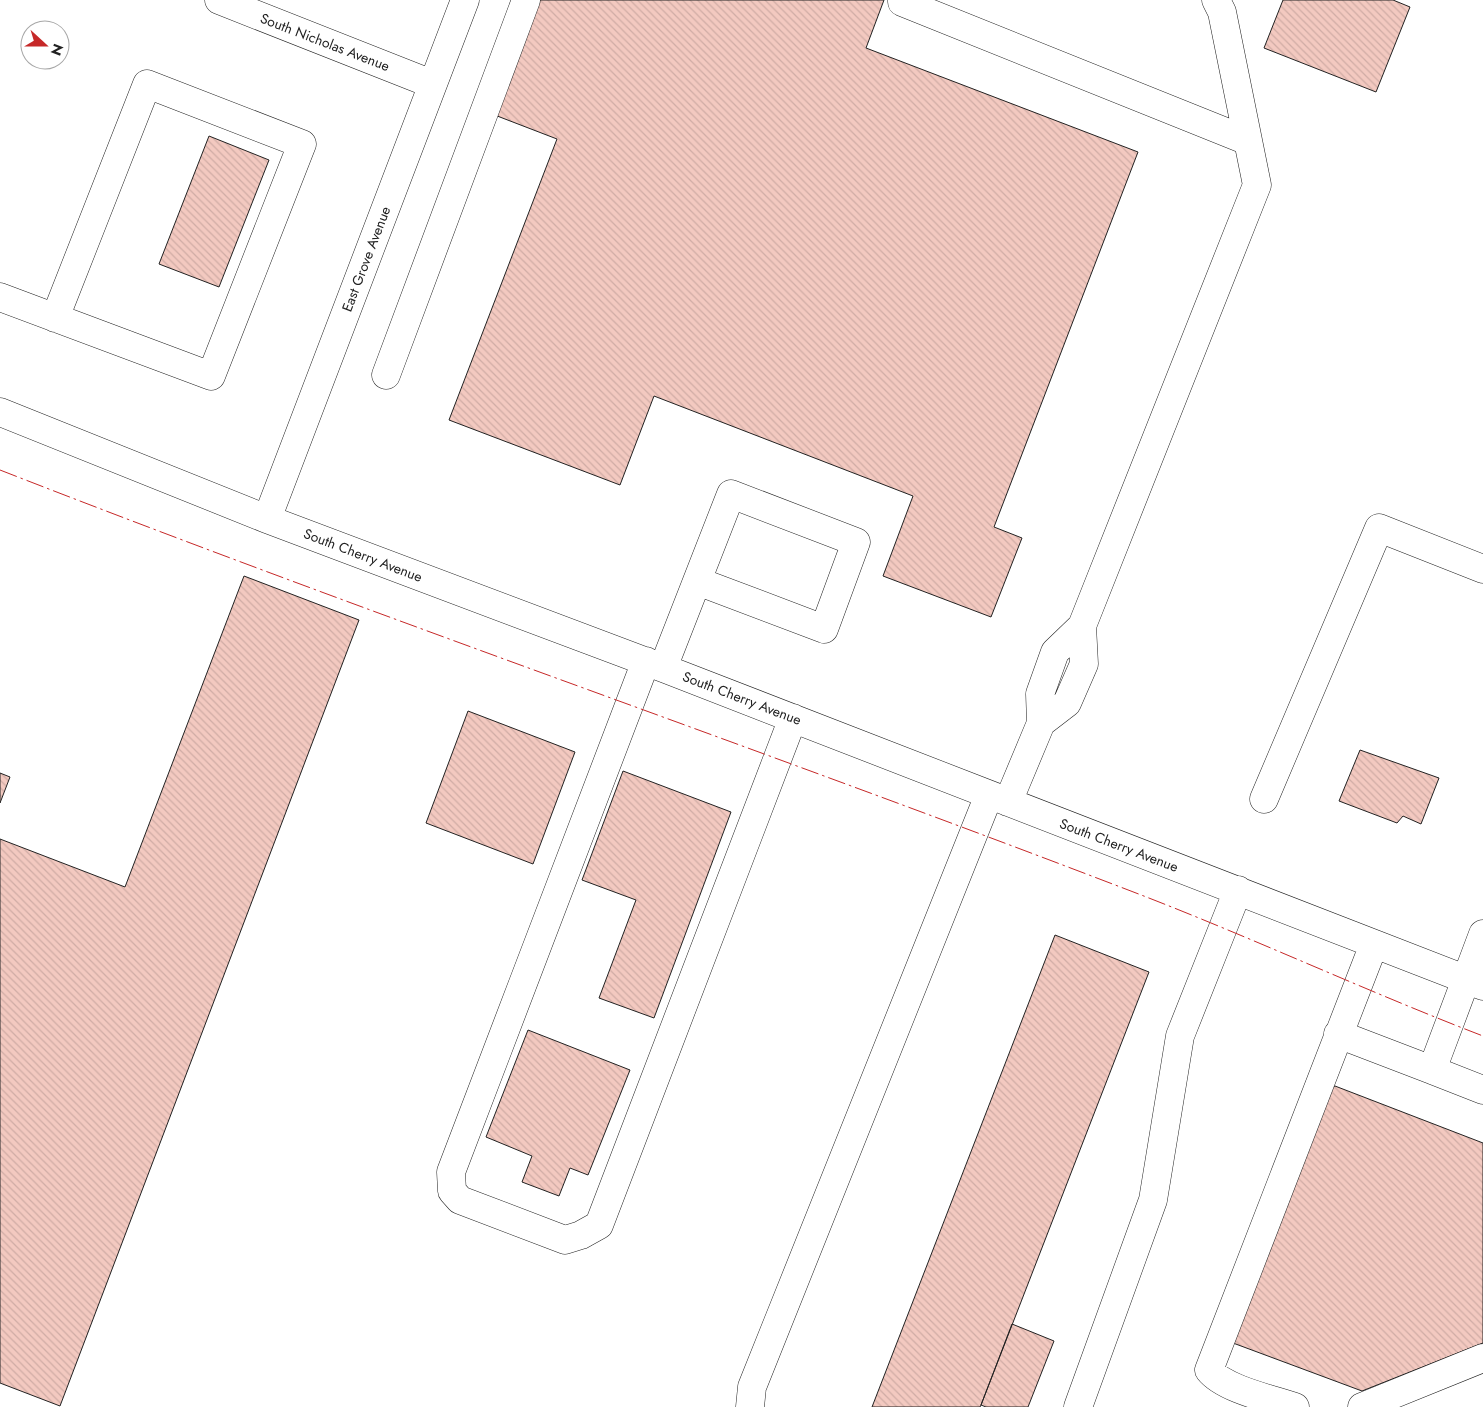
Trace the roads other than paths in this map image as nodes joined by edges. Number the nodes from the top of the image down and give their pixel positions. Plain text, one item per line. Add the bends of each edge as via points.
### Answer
1 (219, 0) edge
2 (465, 0) edge
3 (526, 0) edge
4 (902, 0) edge
5 (1216, 0) edge
6 (432, 84) junction
7 (1248, 141) junction
8 (0, 297) edge
9 (55, 318) junction
10 (386, 375) dead end
11 (0, 412) edge
12 (267, 518) junction
13 (1483, 569) edge
14 (697, 581) junction
15 (654, 665) junction
16 (793, 718) junction
17 (999, 798) junction
18 (1264, 799) dead end
19 (1238, 890) junction
20 (1483, 934) edge
21 (1374, 944) junction
22 (1475, 982) edge
23 (1338, 1034) junction
24 (1432, 1070) junction
25 (1483, 1090) edge
26 (1483, 1358) edge
27 (750, 1407) edge
28 (1078, 1407) edge
29 (1295, 1407) edge
30 (1362, 1407) edge

1 - 6 street, South Nicholas Avenue
2 - 6 street, East Grove Avenue
3 - 10 street
4 - 7 street
5 - 7 street via 1222,12
6 - 12 street, East Grove Avenue
7 - 17 street via 1257,185 1082,626 1084,664 1067,703 1040,723
8 - 9 street
9 - 9 street via 211,376 302,144 147,84
11 - 12 street, South Cherry Avenue
12 - 15 street, South Cherry Avenue
13 - 18 street via 1379,528
14 - 14 street via 730,494 856,542 824,629
14 - 15 street
15 - 16 street, South Cherry Avenue
15 - 16 street via 451,1172 452,1191 460,1200 565,1240 581,1236 598,1225
16 - 17 street, South Cherry Avenue
17 - 19 street, South Cherry Avenue
17 - 27 street via 752,1387
19 - 21 street, South Cherry Avenue
19 - 28 street via 1180,1036 1153,1200
20 - 22 street
21 - 22 street, South Cherry Avenue
21 - 23 street
22 - 24 street
23 - 24 street
23 - 29 street via 1208,1370 1215,1378
24 - 25 street
26 - 30 street

